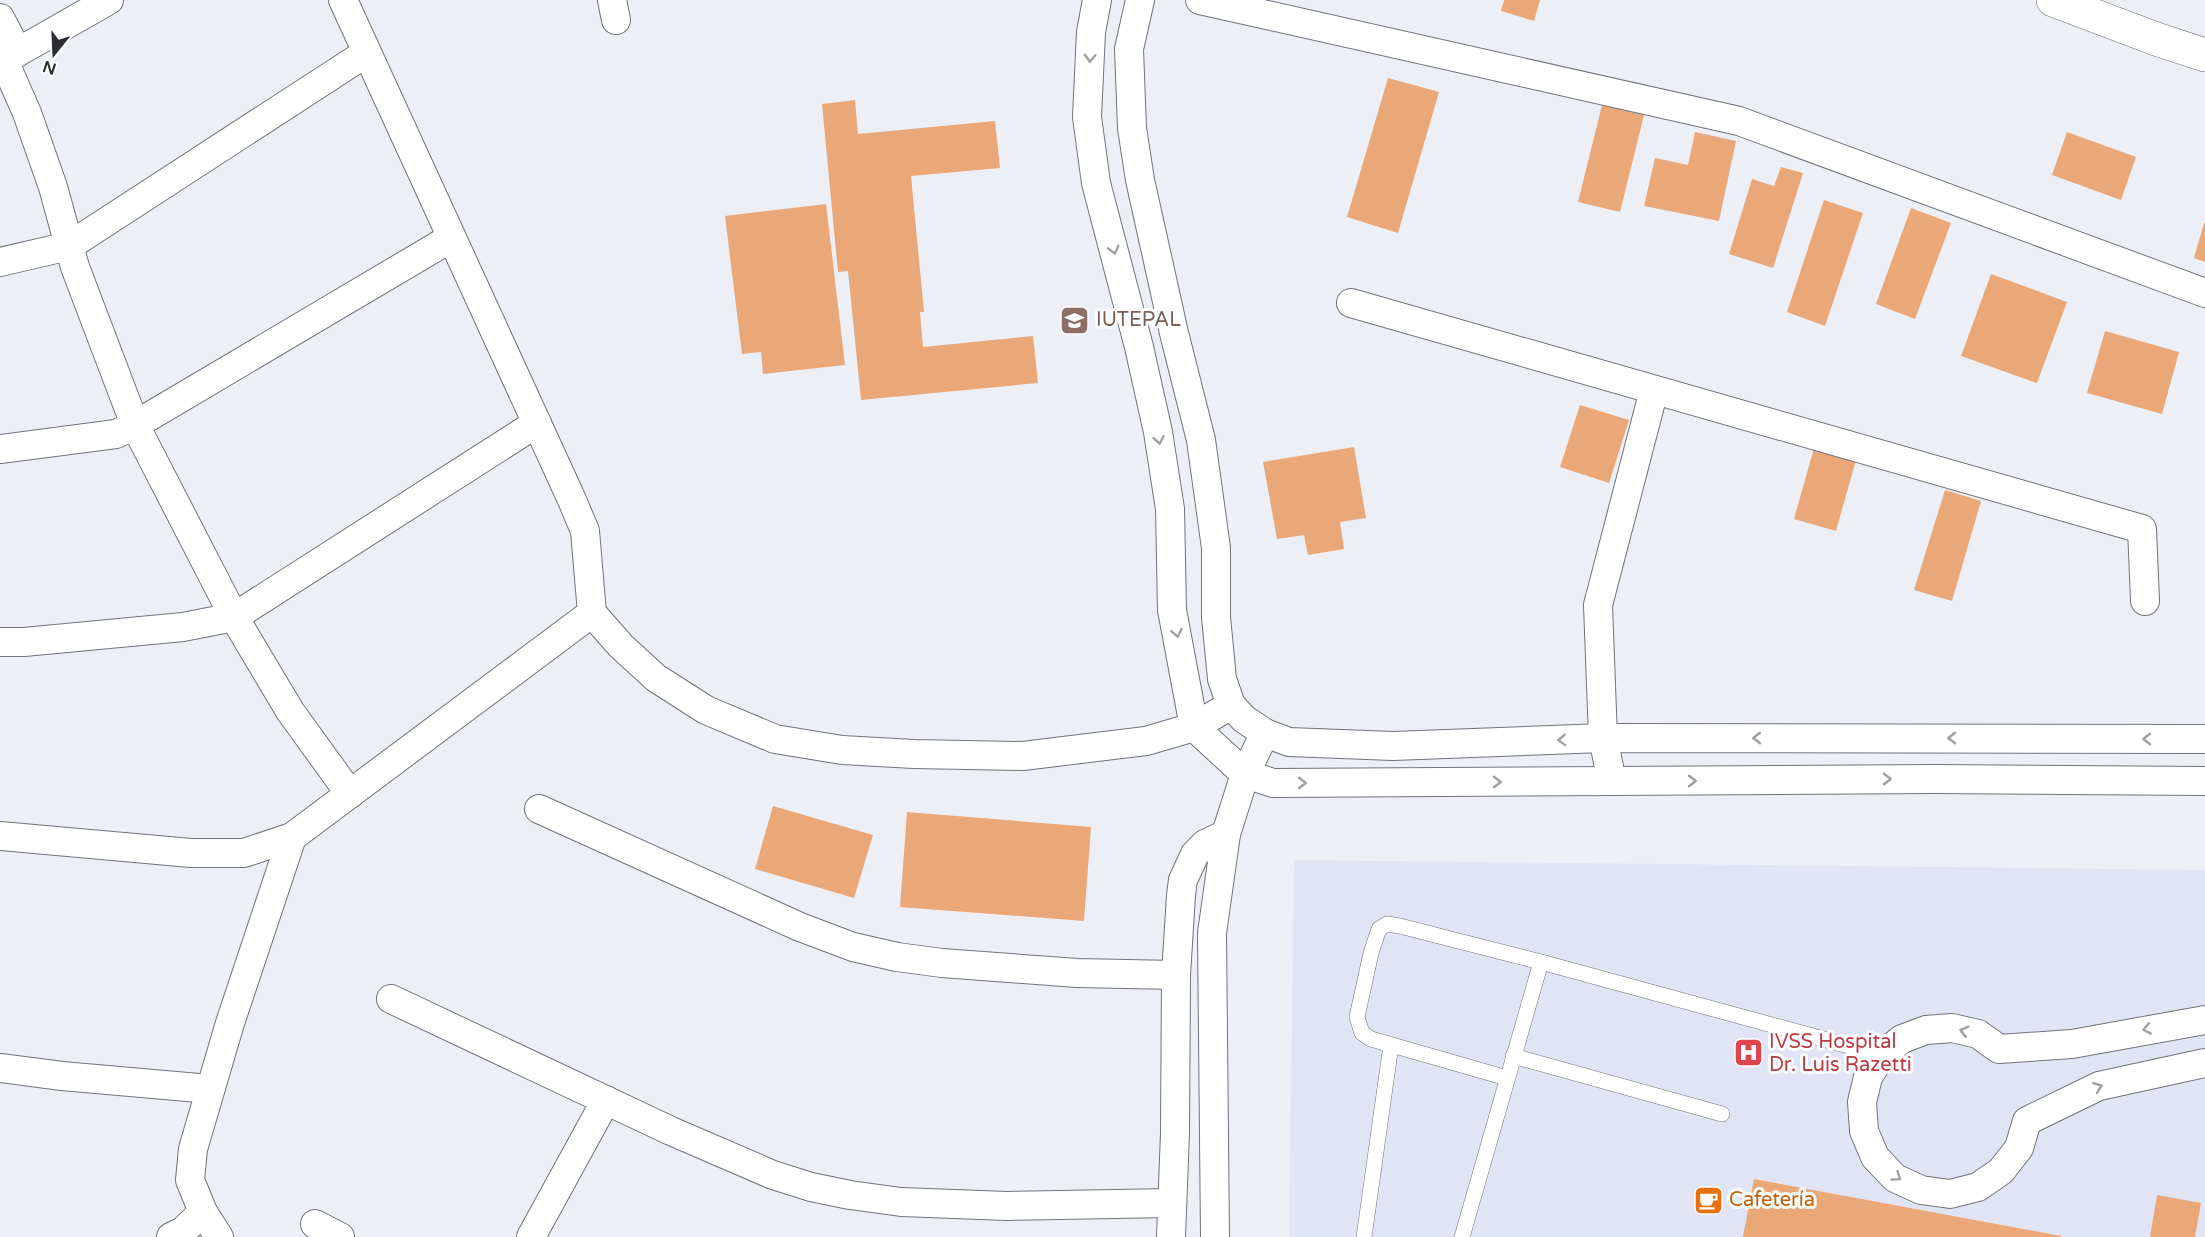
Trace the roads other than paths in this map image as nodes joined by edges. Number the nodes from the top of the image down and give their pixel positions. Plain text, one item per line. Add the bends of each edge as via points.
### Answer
1 (109, 0) edge
2 (342, 0) edge
3 (1097, 0) edge
4 (1140, 0) edge
5 (1200, 0) edge
6 (2053, 0) edge
7 (0, 18) edge
8 (366, 53) junction
9 (2205, 55) edge
10 (8, 60) edge
11 (451, 238) junction
12 (69, 246) junction
13 (0, 262) edge
14 (2205, 293) edge
15 (1351, 303) dead end
16 (1654, 390) junction
17 (537, 423) junction
18 (135, 425) junction
19 (0, 449) edge
20 (2145, 601) dead end
21 (591, 613) junction
22 (234, 617) junction
23 (0, 642) edge
24 (1231, 705) junction
25 (1194, 727) junction
26 (1265, 733) junction
27 (1603, 738) junction
28 (2205, 739) edge
29 (1245, 774) junction
30 (1612, 781) junction
31 (2205, 781) edge
32 (350, 794) junction
33 (538, 809) dead end
34 (1226, 834) junction
35 (0, 836) edge
36 (292, 837) junction
37 (1541, 962) junction
38 (1176, 975) junction
39 (391, 999) dead end
40 (2205, 1020) edge
41 (1391, 1045) junction
42 (1882, 1055) junction
43 (1513, 1056) junction
44 (2205, 1063) edge
45 (0, 1068) edge
46 (1507, 1078) junction
47 (210, 1089) junction
48 (606, 1100) junction
49 (1722, 1114) dead end
50 (1172, 1203) junction
51 (203, 1212) junction
52 (315, 1224) dead end
53 (171, 1237) edge
54 (219, 1237) edge
55 (340, 1237) edge
56 (531, 1237) edge
57 (1171, 1237) edge
58 (1215, 1237) edge
59 (1364, 1237) edge
60 (1462, 1237) edge

1 - 10 street
2 - 8 street
3 -> 25 street via 1091,32 1087,117 1096,183 1158,432 1170,510 1172,610
4 - 24 street via 1129,49 1132,128 1152,235 1201,440 1216,548 1216,617 1222,679
5 - 14 street via 1739,121
6 - 9 main road
7 - 10 street
8 - 11 street
8 - 12 street
10 - 12 street via 53,187
11 - 17 street
11 - 18 street
12 - 13 street
12 - 18 street
15 - 16 street
16 - 20 street via 2142,529
16 - 27 street via 1598,605
17 - 21 street via 585,531
17 - 22 street
18 - 19 street via 116,434
18 - 22 street
21 - 25 street via 656,678 706,710 775,739 842,750 1023,756 1146,741
21 - 32 street
22 - 23 street via 172,628
22 - 32 street via 290,711
24 - 25 street
24 - 26 street
25 - 29 street
27 -> 26 street via 1393,746 1289,742
26 - 29 street
28 -> 27 street
27 - 30 street
29 -> 30 street via 1273,783
29 - 34 street
30 -> 31 street
32 - 36 street
33 - 38 street via 853,947 942,963 1077,974
34 - 38 street via 1195,854 1183,880
34 - 58 street via 1212,933
35 - 36 street via 190,853 244,853
36 - 47 street
37 - 41 lane via 1386,924 1379,929 1374,945 1357,1017 1362,1033
37 - 42 lane
37 - 43 lane
38 - 50 street
39 - 48 street
40 -> 42 street via 2072,1044 1999,1049 1978,1034 1952,1028 1926,1030 1902,1039
41 - 46 lane
41 - 59 lane
42 -> 44 street via 1868,1077 1862,1102 1864,1131 1875,1156 1895,1178 1921,1190 1950,1194 1978,1187 2001,1171 2019,1148 2027,1121 2099,1086
43 - 46 lane
43 - 49 lane
45 - 47 street
46 - 60 lane
47 - 51 street via 193,1149 190,1180
48 - 50 street via 773,1175 850,1195 901,1202 1007,1206
48 - 56 street
50 - 57 street
51 - 53 street
51 - 54 street
52 - 55 street

